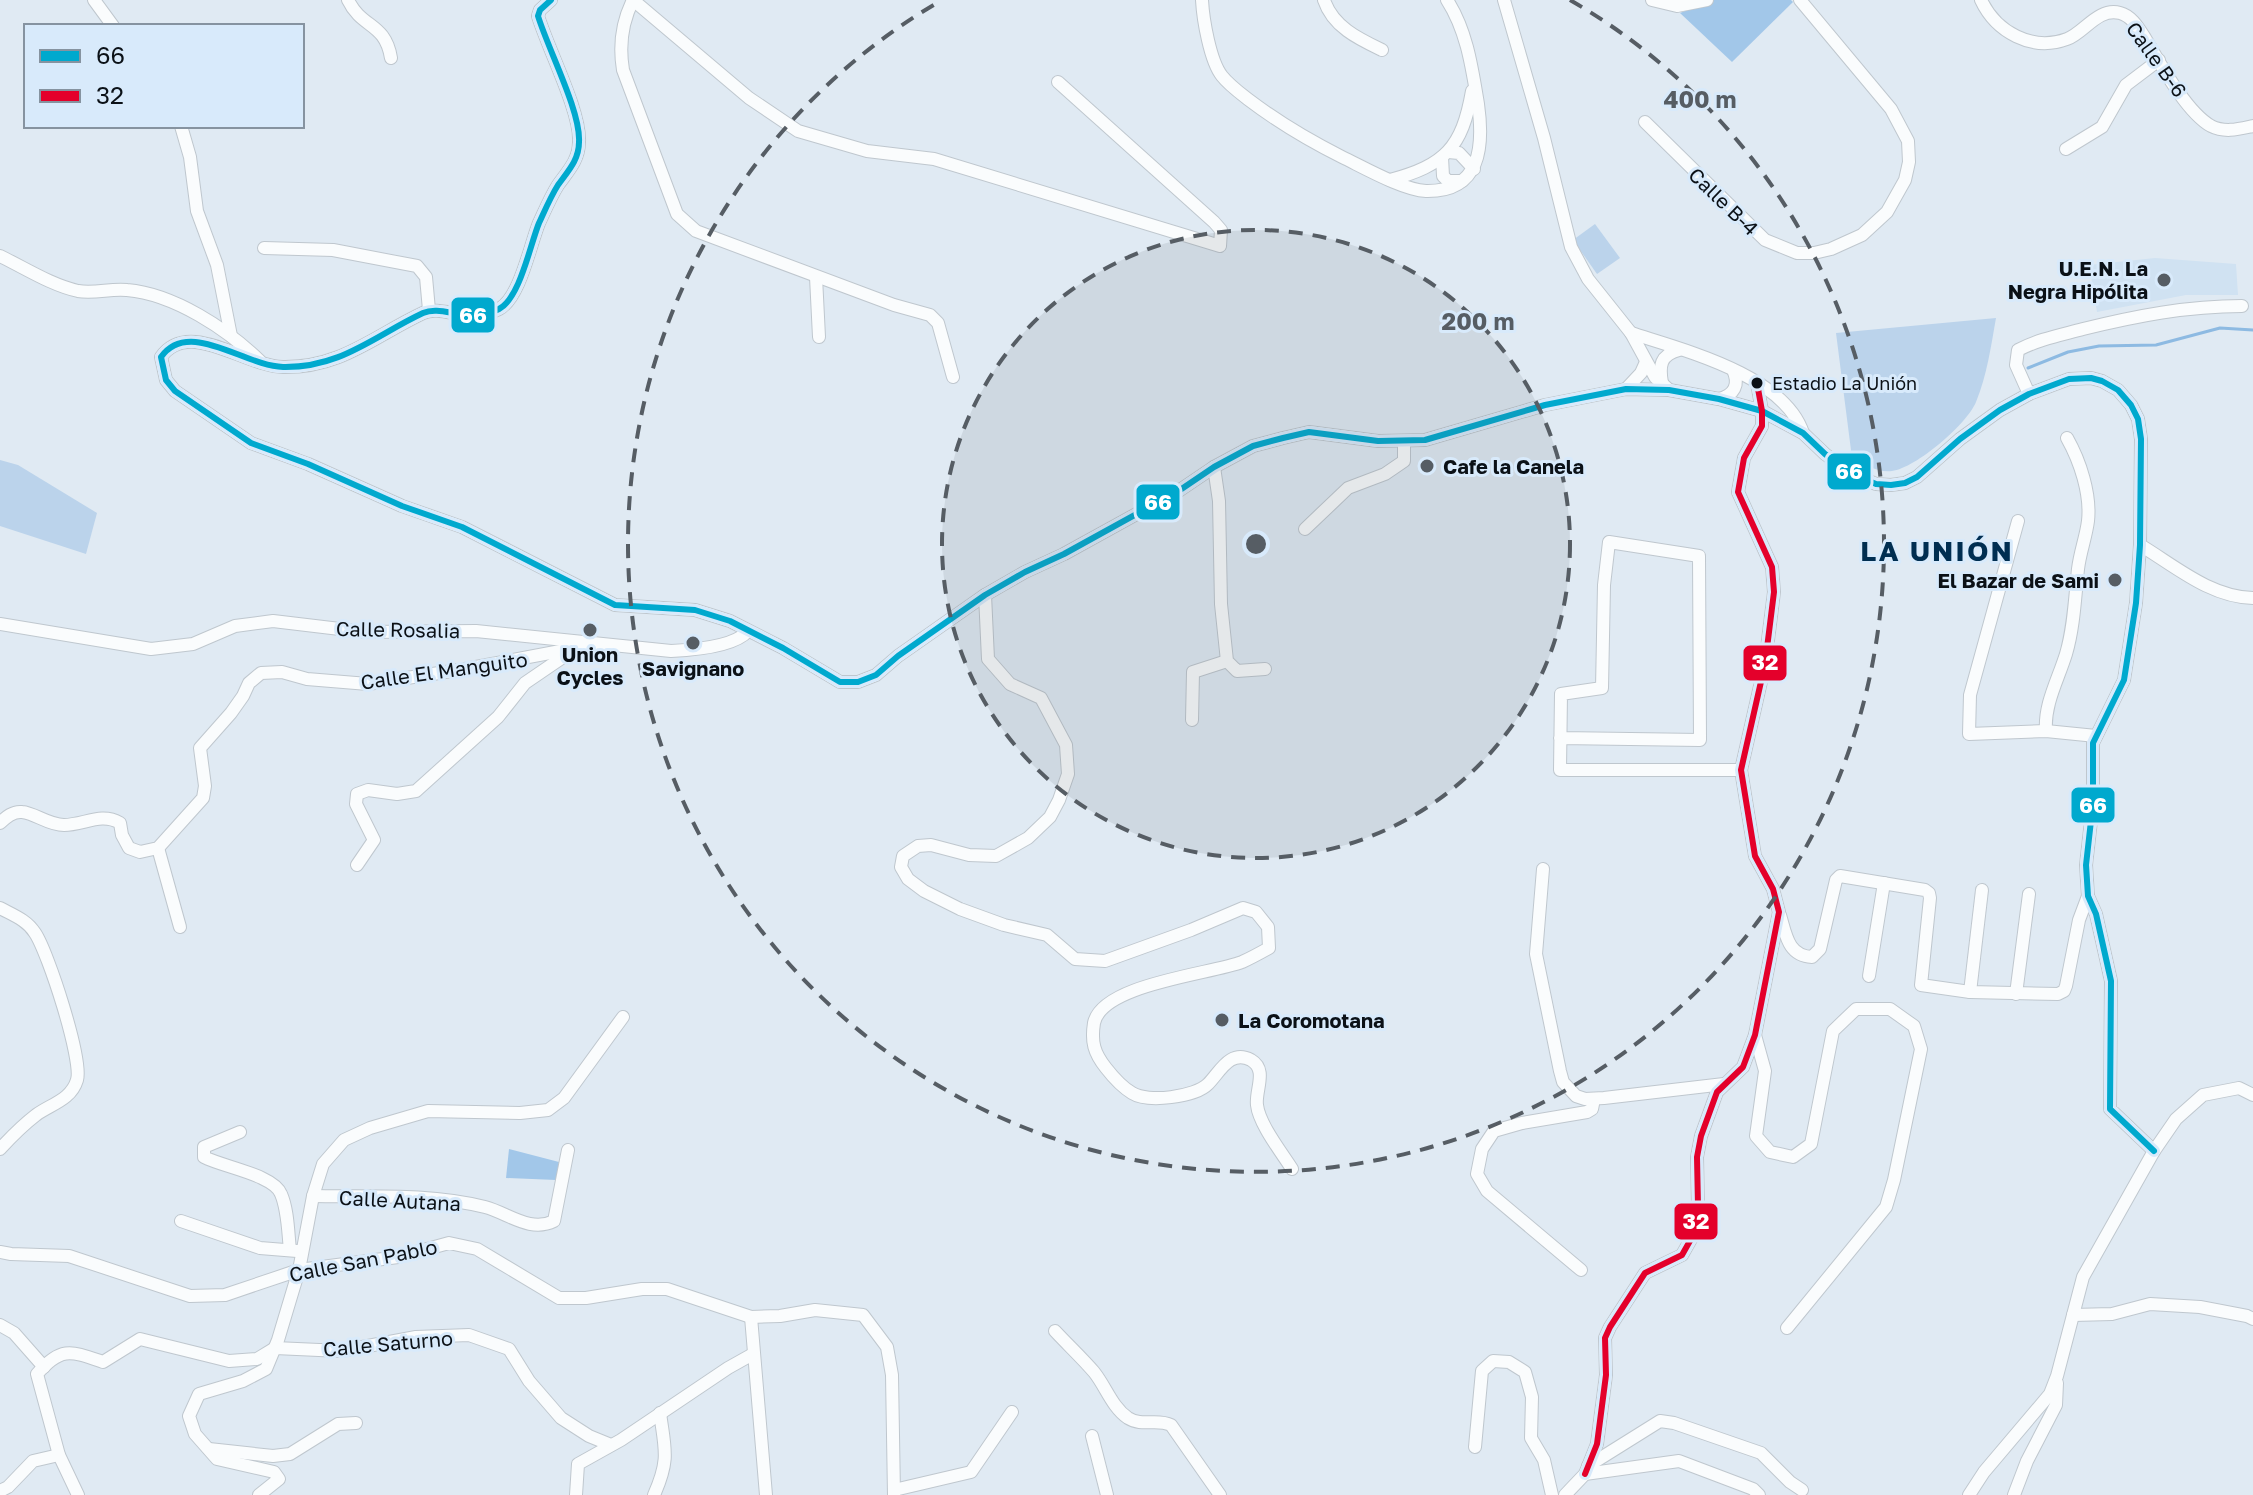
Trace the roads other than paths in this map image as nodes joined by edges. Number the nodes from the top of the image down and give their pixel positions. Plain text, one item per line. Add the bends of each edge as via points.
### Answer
1 (94, 0) edge
2 (348, 0) edge
3 (551, 0) edge
4 (633, 0) edge
5 (1202, 0) edge
6 (1324, 0) edge
7 (1447, 0) edge
8 (1504, 0) edge
9 (1652, 0) edge
10 (1707, 0) edge
11 (1800, 0) edge
12 (1981, 0) edge
13 (112, 24) edge
14 (1382, 50) dead end
15 (391, 58) dead end
16 (2159, 60) junction
17 (1058, 82) dead end
18 (1474, 82) junction
19 (1645, 122) dead end
20 (2253, 126) edge
21 (182, 128) edge
22 (2066, 149) dead end
23 (1445, 155) junction
24 (1474, 169) junction
25 (1390, 180) junction
26 (1462, 181) junction
27 (264, 248) dead end
28 (0, 256) edge
29 (816, 277) junction
30 (2242, 306) dead end
31 (429, 310) junction
32 (1631, 333) junction
33 (231, 336) junction
34 (819, 337) dead end
35 (1679, 350) junction
36 (1646, 362) junction
37 (264, 365) junction
38 (1733, 370) junction
39 (953, 377) dead end
40 (1757, 383) junction
41 (1666, 388) junction
42 (1626, 389) junction
43 (2029, 394) junction
44 (1719, 399) junction
45 (1762, 411) junction
46 (1803, 433) junction
47 (2067, 438) dead end
48 (1404, 442) junction
49 (1214, 467) junction
50 (2018, 521) dead end
51 (1305, 529) dead end
52 (2140, 545) junction
53 (985, 595) junction
54 (2253, 598) edge
55 (0, 624) edge
56 (748, 631) junction
57 (594, 645) junction
58 (574, 650) junction
59 (1227, 661) junction
60 (1265, 669) dead end
61 (1192, 720) dead end
62 (2046, 731) junction
63 (2096, 736) junction
64 (1560, 738) junction
65 (1741, 770) junction
66 (0, 823) edge
67 (158, 848) junction
68 (357, 865) dead end
69 (1543, 869) dead end
70 (1884, 883) junction
71 (1982, 890) dead end
72 (2029, 894) dead end
73 (2088, 896) junction
74 (0, 908) edge
75 (1779, 912) junction
76 (180, 927) dead end
77 (1869, 976) dead end
78 (1970, 992) junction
79 (2016, 994) junction
80 (623, 1017) dead end
81 (1755, 1035) junction
82 (1724, 1084) junction
83 (2253, 1095) edge
84 (1594, 1099) junction
85 (240, 1132) dead end
86 (0, 1149) edge
87 (568, 1150) dead end
88 (2154, 1151) junction
89 (1292, 1169) dead end
90 (313, 1196) junction
91 (181, 1221) dead end
92 (290, 1250) junction
93 (0, 1252) edge
94 (304, 1252) junction
95 (299, 1270) junction
96 (1581, 1270) dead end
97 (2073, 1315) junction
98 (751, 1317) junction
99 (2253, 1319) edge
100 (0, 1325) edge
101 (1787, 1328) dead end
102 (1055, 1331) dead end
103 (275, 1348) junction
104 (753, 1354) junction
105 (44, 1367) junction
106 (2057, 1376) junction
107 (1012, 1412) dead end
108 (660, 1413) junction
109 (356, 1423) dead end
110 (1092, 1436) dead end
111 (611, 1445) junction
112 (1475, 1447) dead end
113 (209, 1449) junction
114 (59, 1455) junction
115 (1586, 1470) junction
116 (1802, 1490) dead end
117 (0, 1491) edge
118 (894, 1492) edge
119 (78, 1495) edge
120 (259, 1495) edge
121 (576, 1495) edge
122 (654, 1495) edge
123 (766, 1495) edge
124 (1107, 1495) edge
125 (1220, 1495) edge
126 (1552, 1495) edge
127 (1565, 1495) edge
128 (1759, 1495) edge
129 (1969, 1495) edge
130 (2014, 1495) edge

1 - 13 street
2 - 15 street via 353,12 388,41
3 - 31 street via 538,16 577,119 580,143 575,161 548,203 514,293 503,307 469,317
4 - 17 street via 749,98 798,131 867,151 934,159 1220,246 1221,230 1214,222
4 - 29 street via 625,15 623,70 677,214 696,231
5 - 25 street via 1221,75 1283,126
6 - 14 street via 1336,21
7 - 18 street via 1458,17
8 - 32 street via 1571,247 1588,279
9 - 10 street via 1677,6
11 - 19 street, Calle B-4 via 1891,109 1908,141 1905,180 1887,212 1862,235 1814,253 1797,253 1765,240
12 - 16 street, Calle B-6 via 2004,31 2036,41 2068,39 2104,14 2120,13 2135,23
16 - 20 street, Calle B-6 via 2195,112 2212,126 2232,131
16 - 22 street via 2126,85 2102,127
18 - 23 street via 1468,117
18 - 24 street via 1480,143
21 - 33 street via 197,211 217,265
23 - 24 street via 1459,153
23 - 25 street via 1424,171
23 - 26 street via 1443,176
24 - 26 street
25 - 26 street via 1424,191
27 - 31 street via 333,250 417,266 426,277
28 - 33 street via 80,291 142,292 208,319
29 - 34 street
29 - 39 street via 930,315 938,323
30 - 43 street via 2140,315 2036,341 2018,350 2016,365
31 - 37 street via 327,362
32 - 35 street
32 - 36 street
33 - 37 street
35 - 38 street
35 - 41 street via 1662,360
36 - 41 street
36 - 42 street
37 - 56 street via 200,341 169,345 161,357 166,380 175,391 251,443 462,527 615,605 695,610
38 - 40 street
38 - 44 street via 1735,388
40 - 45 street
40 - 46 street via 1792,410
41 - 42 street
41 - 44 street
42 - 48 street
43 - 46 street via 1905,483 1876,484 1852,474
43 - 52 street via 2059,382 2091,378 2111,384 2131,405 2141,439
44 - 45 street
45 - 46 street
45 - 65 street via 1762,426 1740,469 1738,492 1772,567 1774,592 1765,664
47 - 62 street via 2079,466 2088,519 2066,652 2045,714
48 - 49 street via 1309,432 1253,446
48 - 51 street via 1404,461 1397,468 1348,488
49 - 53 street
49 - 59 street
50 - 62 street via 1970,695 1969,734
52 - 54 street via 2210,588
52 - 63 street via 2124,680
53 - 56 street via 876,675 858,682 840,682
53 - 89 street via 988,659 1010,684 1041,698 1066,745 1068,774 1050,817 1028,838 996,856 918,846 903,856 901,867 908,879 948,903 1047,935 1075,959 1105,961 1243,908 1256,912 1268,927 1269,948 1240,963 1175,977 1111,1002 1096,1017 1091,1039 1096,1056 1112,1076 1134,1095 1153,1098 1207,1086 1227,1062 1242,1057 1255,1062 1260,1072 1257,1106
55 - 57 street, Calle Rosalia via 151,649 193,644 235,626 273,621 365,632 476,631
56 - 57 street, Calle Rosalia via 741,638 696,650
57 - 58 street, Calle El Manguito
58 - 67 street, Calle El Manguito via 368,684 261,673 200,748 203,798
58 - 68 street via 525,683 498,717 416,791 357,794 356,804 374,840
59 - 60 street via 1237,671
59 - 61 street via 1193,672
62 - 63 street
63 - 73 street
64 - 64 street via 1561,694 1602,688 1609,542 1699,556 1700,740
64 - 65 street via 1560,770
65 - 75 street via 1755,856
66 - 67 street via 22,812 62,825 112,819 120,823 129,848
67 - 76 street
69 - 84 street via 1536,954 1557,1059 1569,1091
70 - 75 street via 1845,876 1836,880 1820,949 1812,957 1791,949
70 - 77 street
70 - 78 street via 1929,893 1921,985
71 - 78 street
72 - 79 street
73 - 79 street via 2064,991
73 - 88 street via 2111,981 2110,1109
74 - 86 street via 36,934 78,1059 77,1080 66,1098 39,1113
75 - 81 street
78 - 79 street
80 - 90 street via 564,1098 548,1110 428,1111 370,1128 344,1140 323,1164
81 - 82 street via 1743,1067
81 - 101 street via 1765,1071 1756,1136 1770,1152 1793,1157 1811,1144 1833,1031 1856,1009 1890,1009 1914,1026 1921,1049 1886,1207
82 - 84 street
82 - 115 street via 1701,1136 1698,1220 1690,1244 1682,1255 1637,1281 1605,1338 1597,1444
83 - 88 street via 2239,1088 2203,1095 2176,1119
84 - 96 street via 1587,1112 1494,1131 1482,1149 1477,1174 1487,1191
85 - 92 street via 204,1147 204,1157 271,1181 281,1192
87 - 90 street, Calle Autana via 554,1221 546,1225 436,1198
88 - 97 street via 2083,1277
90 - 94 street
91 - 92 street via 260,1248
92 - 94 street
93 - 95 street, Calle San Pablo via 69,1256 190,1296 225,1295
94 - 95 street
95 - 98 street, Calle San Pablo via 398,1257 449,1243 477,1249 559,1298 667,1289
95 - 103 street
97 - 99 street via 2112,1314 2150,1304 2200,1307
97 - 106 street
98 - 104 street
98 - 118 street, Calle San Pablo via 815,1310 863,1315 887,1347 892,1375
100 - 105 street
102 - 125 street via 1129,1419 1171,1425
103 - 105 street, Calle Saturno via 257,1359 229,1361 140,1339 103,1362 73,1352 54,1355
103 - 111 street, Calle Saturno via 341,1351 416,1337 469,1335 509,1349 561,1418
103 - 113 street via 266,1369 199,1394 189,1416 195,1434
104 - 108 street
104 - 123 street
105 - 114 street via 37,1374
106 - 129 street via 2050,1394
106 - 130 street via 2056,1405
107 - 118 street via 971,1472
108 - 111 street
108 - 122 street via 665,1471
109 - 113 street via 338,1424 290,1454
110 - 124 street
111 - 121 street via 578,1464
112 - 126 street via 1482,1371 1493,1361 1509,1362 1525,1372 1532,1397 1531,1438 1544,1460
113 - 120 street via 217,1459 274,1472 279,1479
114 - 117 street via 33,1461
114 - 119 street
115 - 116 street via 1660,1421 1761,1453
115 - 127 street
115 - 128 street via 1679,1461

